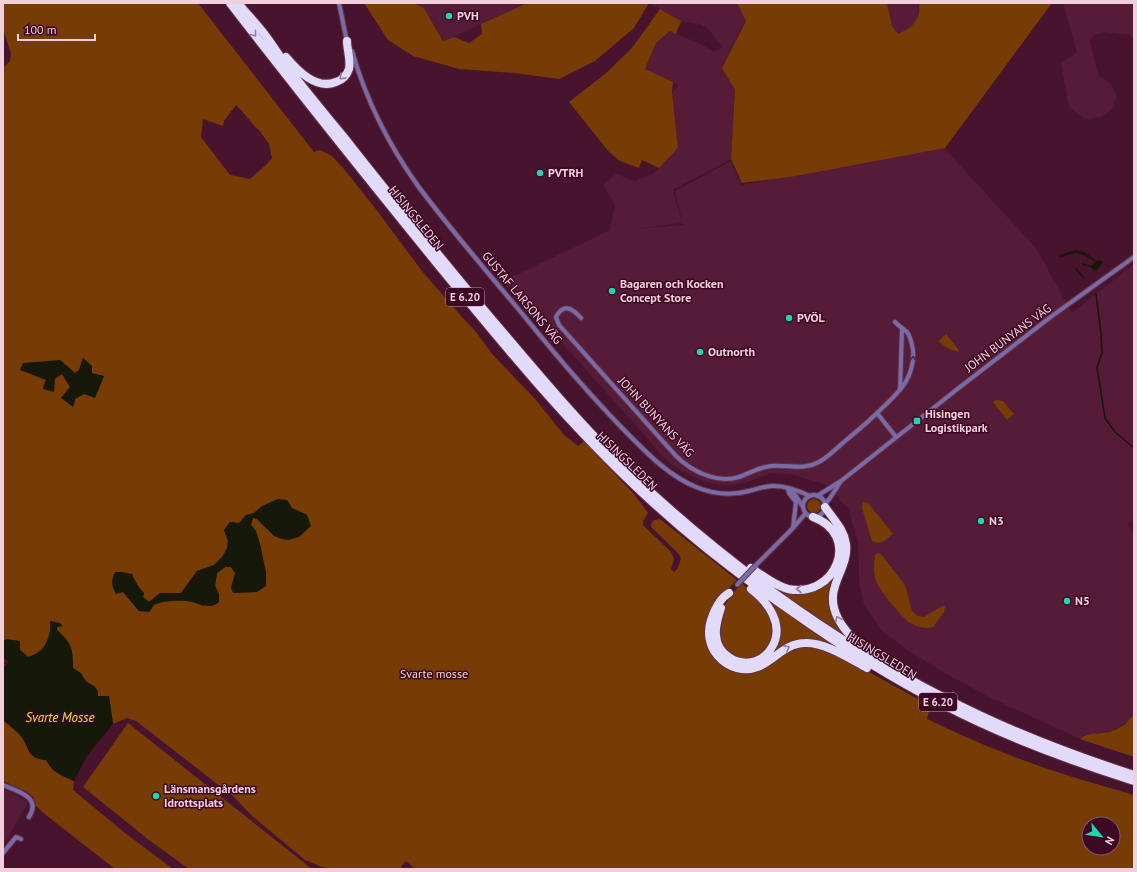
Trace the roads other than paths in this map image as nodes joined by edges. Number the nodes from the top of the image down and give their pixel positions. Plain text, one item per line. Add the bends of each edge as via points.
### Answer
1 (230, 3) edge
2 (238, 3) edge
3 (339, 3) edge
4 (347, 41) junction
5 (278, 52) junction
6 (1134, 257) edge
7 (581, 318) dead end
8 (895, 322) dead end
9 (902, 329) junction
10 (900, 390) junction
11 (877, 413) junction
12 (896, 437) junction
13 (841, 481) junction
14 (788, 489) junction
15 (810, 496) junction
16 (817, 496) junction
17 (825, 506) junction
18 (803, 507) junction
19 (809, 515) junction
20 (793, 528) junction
21 (705, 539) junction
22 (728, 566) junction
23 (729, 593) junction
24 (884, 665) junction
25 (922, 693) junction
26 (1134, 775) edge
27 (1134, 782) edge
28 (3, 785) edge
29 (29, 817) dead end
30 (21, 839) dead end
31 (3, 852) edge

1 -> 22 highway, HISINGSLEDEN / E 6.20 via 361,169 556,405 648,499
2 - 5 highway, HISINGSLEDEN / E 6.20
3 - 4 street, GUSTAF LARSONS VÄG
4 -> 5 highway via 350,63 348,70 342,79 331,84 311,80
4 - 14 street, GUSTAF LARSONS VÄG via 377,119 411,176 537,332 620,425 659,464 696,487 725,494 773,486
5 - 21 highway, HISINGSLEDEN / E 6.20 via 405,214 570,411 627,470
6 - 12 street, JOHN BUNYANS VÄG via 1052,316
7 - 11 street, JOHN BUNYANS VÄG via 574,310 565,308 559,312 556,320 676,456 686,465 709,476 731,478 766,466 799,468 814,464 826,457
8 - 9 street, JOHN BUNYANS VÄG
9 - 10 street
10 -> 9 street, JOHN BUNYANS VÄG via 910,375 913,358 910,338
10 - 11 street, JOHN BUNYANS VÄG
11 - 12 street
12 - 13 street, JOHN BUNYANS VÄG
13 - 16 street, JOHN BUNYANS VÄG
13 - 17 street, JOHN BUNYANS VÄG
14 - 15 street, GUSTAF LARSONS VÄG
14 - 18 street
14 - 20 street via 796,502
15 - 16 street
15 - 18 street via 804,500
16 - 17 street via 823,500
17 - 19 street via 821,515
24 -> 17 highway via 883,659 850,636 837,617 833,601 834,590 844,562 846,547 841,530
18 - 19 street
19 - 20 street
19 -> 21 highway via 824,522 836,534 840,552 838,563 830,576 808,589 797,590 780,586 740,561 713,540
20 - 23 street, bridge
21 - 24 highway, HISINGSLEDEN / E 6.20 via 798,608
22 - 23 highway via 733,575 764,602 774,618 774,644 767,654 758,660 736,661 726,656 719,646 716,623
22 - 25 highway, HISINGSLEDEN / E 6.20 via 835,642
23 -> 25 highway via 715,611 709,630 710,644 714,652 728,665 740,669 753,669 767,663 790,646 813,643 850,659 916,695
24 - 26 highway, HISINGSLEDEN / E 6.20 via 946,699 1009,728
25 - 27 highway, HISINGSLEDEN / E 6.20 via 1021,740
28 - 29 street via 29,797 33,806
30 - 31 street via 16,837

